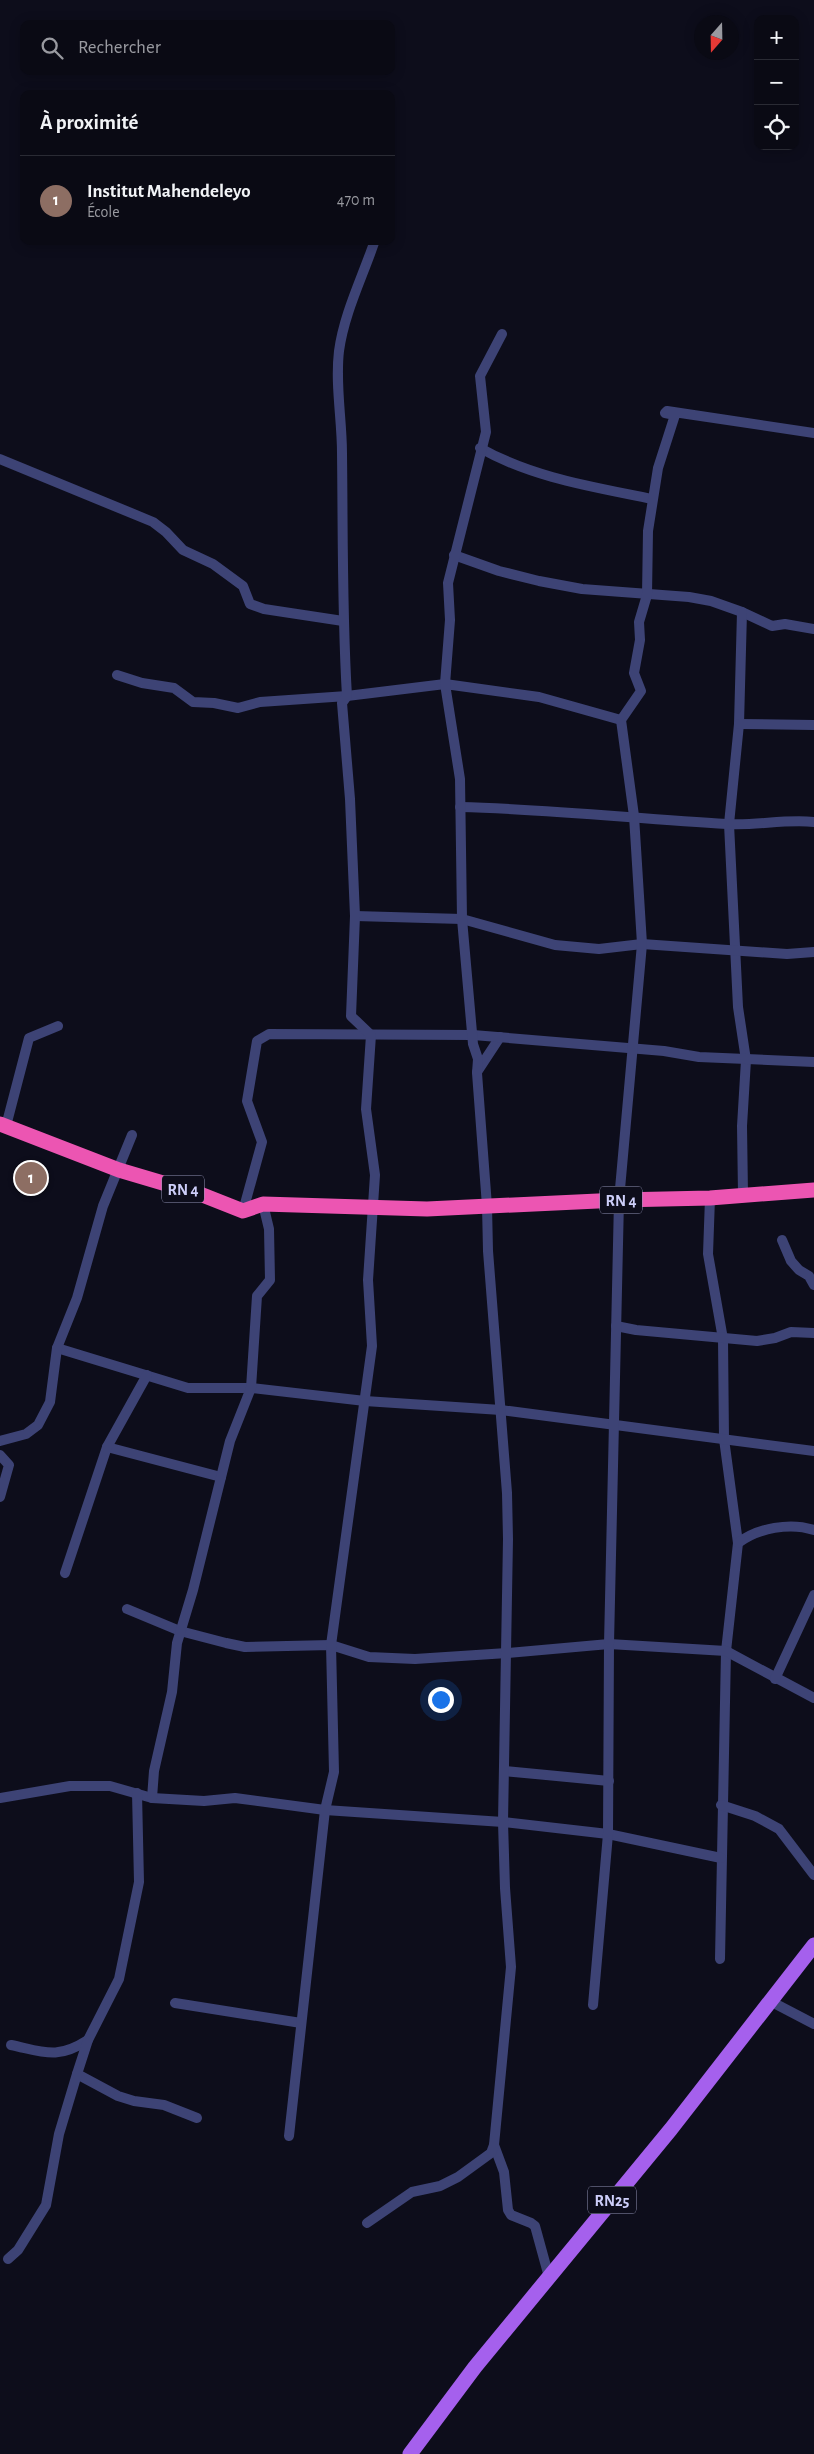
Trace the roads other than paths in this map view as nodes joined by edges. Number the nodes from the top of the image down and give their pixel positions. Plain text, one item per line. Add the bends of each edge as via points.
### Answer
1 (373, 245) edge
2 (502, 334) dead end
3 (814, 433) edge
4 (480, 448) junction
5 (0, 459) edge
6 (652, 500) junction
7 (454, 555) junction
8 (647, 595) junction
9 (742, 612) junction
10 (342, 621) junction
11 (814, 629) edge
12 (117, 675) dead end
13 (445, 684) junction
14 (347, 696) junction
15 (621, 720) junction
16 (739, 724) junction
17 (814, 725) edge
18 (460, 807) junction
19 (634, 816) junction
20 (814, 822) edge
21 (729, 824) junction
22 (355, 916) junction
23 (462, 919) junction
24 (642, 944) junction
25 (734, 950) junction
26 (814, 952) edge
27 (58, 1026) dead end
28 (371, 1035) junction
29 (473, 1035) junction
30 (500, 1037) junction
31 (631, 1050) junction
32 (746, 1060) junction
33 (814, 1062) edge
34 (477, 1073) junction
35 (3, 1125) edge
36 (132, 1135) dead end
37 (119, 1170) junction
38 (814, 1190) edge
39 (743, 1194) junction
40 (710, 1198) junction
41 (619, 1200) junction
42 (263, 1204) junction
43 (487, 1206) junction
44 (372, 1208) junction
45 (243, 1211) junction
46 (782, 1240) dead end
47 (814, 1285) edge
48 (616, 1326) junction
49 (814, 1333) edge
50 (723, 1339) junction
51 (56, 1348) junction
52 (147, 1376) junction
53 (251, 1388) junction
54 (365, 1401) junction
55 (501, 1410) junction
56 (613, 1424) junction
57 (724, 1439) junction
58 (0, 1441) edge
59 (107, 1447) junction
60 (814, 1452) edge
61 (0, 1455) edge
62 (221, 1477) junction
63 (0, 1497) edge
64 (814, 1530) edge
65 (738, 1543) junction
66 (65, 1573) dead end
67 (814, 1595) edge
68 (127, 1609) dead end
69 (180, 1631) junction
70 (609, 1644) junction
71 (331, 1645) junction
72 (726, 1651) junction
73 (506, 1653) junction
74 (775, 1679) junction
75 (814, 1698) edge
76 (504, 1771) junction
77 (609, 1781) junction
78 (138, 1794) junction
79 (0, 1798) edge
80 (152, 1798) junction
81 (721, 1804) junction
82 (325, 1810) junction
83 (503, 1822) junction
84 (608, 1834) junction
85 (721, 1858) junction
86 (814, 1875) edge
87 (814, 1947) edge
88 (720, 1959) dead end
89 (770, 2001) junction
90 (175, 2003) dead end
91 (593, 2006) dead end
92 (301, 2023) junction
93 (814, 2024) edge
94 (88, 2040) junction
95 (11, 2045) dead end
96 (77, 2074) junction
97 (197, 2118) dead end
98 (289, 2136) dead end
99 (494, 2145) junction
100 (367, 2223) dead end
101 (8, 2259) dead end
102 (549, 2276) junction
103 (410, 2454) edge

1 - 10 street via 344,325 339,351
2 - 4 street via 480,376 486,422
3 - 6 street via 667,411 665,413 676,415 658,468
4 - 6 street via 531,471
4 - 7 street
5 - 10 street via 153,522 183,550 212,564 243,586 250,604
6 - 8 street
7 - 8 street via 539,581
7 - 13 street via 448,583 450,620
8 - 9 street via 689,597
8 - 15 street via 639,622 640,640 634,673 641,691
9 - 11 street via 772,626 785,624
9 - 16 street
10 - 14 street
12 - 14 street via 174,688 193,702 238,708 260,702
13 - 14 street
13 - 15 street via 538,697
13 - 18 street via 460,779
14 - 22 street via 342,703
15 - 19 street
16 - 17 street
16 - 21 street
18 - 19 street
18 - 23 street
19 - 21 street
19 - 24 street
20 - 21 street via 791,820
21 - 25 street
22 - 23 street
22 - 28 street via 350,1016
23 - 24 street via 555,945 598,949
23 - 29 street
24 - 25 street
24 - 31 street
25 - 26 street via 787,954
25 - 32 street
27 - 35 street via 29,1038
28 - 29 street
28 - 44 street via 366,1108 375,1175
28 - 45 street via 269,1034 257,1040 247,1101 262,1142
29 - 30 street
29 - 34 street
30 - 31 street
30 - 34 street
31 - 32 street
31 - 41 street
32 - 33 street
32 - 39 street via 742,1126
34 - 43 street
35 - 37 highway, RN 4
36 - 37 street
37 - 45 highway, RN 4 via 200,1194
37 - 51 street via 103,1206 78,1298
38 - 39 highway, RN 4
39 - 40 highway, RN 4
40 - 41 highway, RN 4
40 - 50 street via 708,1254
41 - 43 highway, RN 4
41 - 48 street
42 - 44 highway, RN 4
42 - 45 highway, RN 4
42 - 53 street via 269,1229 270,1280 257,1296
43 - 44 highway, RN 4
43 - 55 street
44 - 54 street via 368,1280 372,1346
46 - 47 street via 791,1261 809,1276
48 - 50 street
48 - 56 street
49 - 50 street via 791,1332 767,1340
50 - 57 street
51 - 52 street
51 - 58 street via 50,1402 38,1425 26,1434
52 - 53 street via 188,1388
52 - 59 street
53 - 54 street
53 - 62 street via 230,1441
54 - 55 street
54 - 71 street
55 - 56 street
55 - 73 street via 508,1530
56 - 57 street
56 - 70 street
57 - 60 street
57 - 65 street
59 - 62 street
59 - 66 street
61 - 63 street via 9,1465
62 - 69 street
64 - 65 street via 788,1526 748,1535
65 - 72 street
67 - 74 street
68 - 69 street
69 - 71 street via 246,1647
69 - 80 street
70 - 72 street
70 - 73 street
70 - 77 street
71 - 73 street via 369,1657 394,1659
71 - 82 street via 334,1772
72 - 74 street
72 - 81 street
73 - 76 street
74 - 75 street
76 - 77 street
76 - 83 street
77 - 84 street
78 - 79 street via 110,1786 85,1785
78 - 80 street
78 - 94 street via 139,1882 119,1979
80 - 82 street via 204,1801 235,1798
81 - 85 street
81 - 86 street via 780,1829
82 - 83 street
82 - 92 street
83 - 84 street
83 - 99 street via 511,1967
84 - 85 street
84 - 91 street
85 - 88 street
87 - 89 main road, RN25
89 - 93 street
89 - 102 main road, RN25 via 671,2129
90 - 92 street
92 - 98 street
94 - 95 street via 68,2052 56,2054
94 - 96 street
96 - 97 street via 118,2096 164,2105
96 - 101 street via 59,2134 46,2205 18,2250
99 - 100 street via 491,2153 458,2177 440,2186 412,2192
99 - 102 street via 504,2172 508,2210 511,2215 535,2226
102 - 103 main road, RN25

